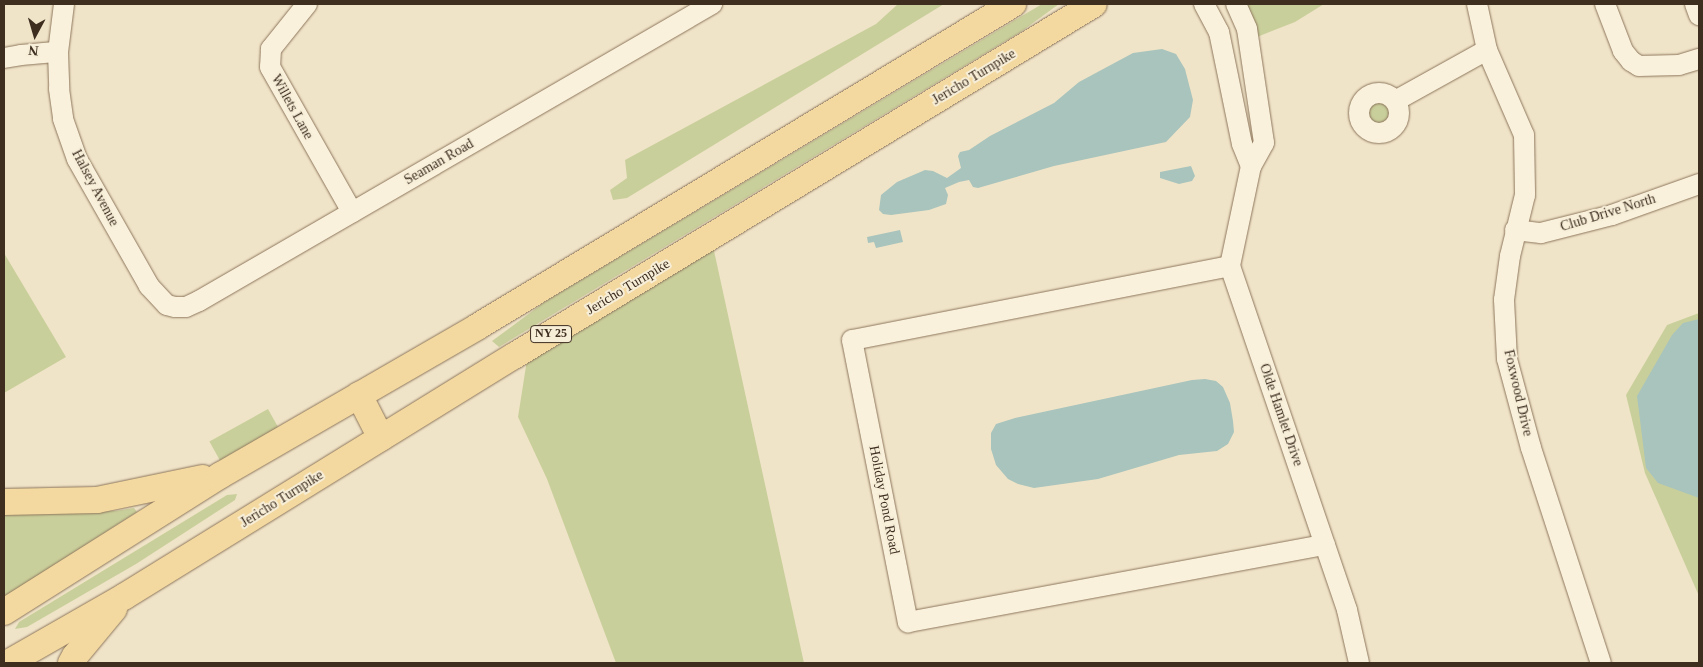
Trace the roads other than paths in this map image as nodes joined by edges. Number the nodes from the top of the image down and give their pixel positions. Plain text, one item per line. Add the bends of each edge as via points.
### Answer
1 (64, 4) edge
2 (307, 4) edge
3 (712, 4) edge
4 (1013, 4) edge
5 (1094, 4) edge
6 (1204, 4) edge
7 (1236, 4) edge
8 (1478, 4) edge
9 (1606, 4) edge
10 (1695, 4) edge
11 (1699, 15) edge
12 (1487, 50) junction
13 (58, 52) junction
14 (4, 58) edge
15 (1699, 59) edge
16 (1395, 101) dead end
17 (1251, 166) junction
18 (1699, 184) edge
19 (352, 212) junction
20 (1515, 230) junction
21 (1230, 266) junction
22 (163, 301) joint
23 (359, 395) junction
24 (381, 438) junction
25 (220, 474) junction
26 (4, 502) edge
27 (1325, 545) junction
28 (125, 596) junction
29 (4, 612) edge
30 (8, 663) edge
31 (71, 663) edge
32 (1358, 663) edge
33 (1601, 663) edge

1 - 13 street, Halsey Avenue
2 - 19 street, Willets Lane via 271,50 270,67
3 - 19 street, Seaman Road
4 - 23 main road
5 - 24 main road, Jericho Turnpike / NY 25
6 - 17 street via 1220,32 1242,144
7 - 17 street via 1248,29 1264,142
8 - 12 street, Foxwood Drive
9 - 15 street via 1623,51 1639,66 1679,65
10 - 11 street
12 - 16 street
12 - 20 street, Foxwood Drive via 1524,135 1525,196
13 - 14 street
13 - 22 street, Halsey Avenue via 63,119 77,159 148,286
17 - 21 street
18 - 20 street, Club Drive North via 1594,220 1541,233
19 - 22 street, Seaman Road via 192,304 175,307
20 - 33 street, Foxwood Drive via 1504,300 1507,359 1531,448
21 - 27 street, Olde Hamlet Drive
21 - 27 street, Holiday Pond Road via 852,340 908,622
23 - 24 main road
23 - 25 main road
24 - 28 main road, Jericho Turnpike / NY 25
25 - 26 main road via 97,500
25 - 29 main road
27 - 32 street, Olde Hamlet Drive via 1347,610
28 - 30 main road, Jericho Turnpike / NY 25
28 - 31 main road

